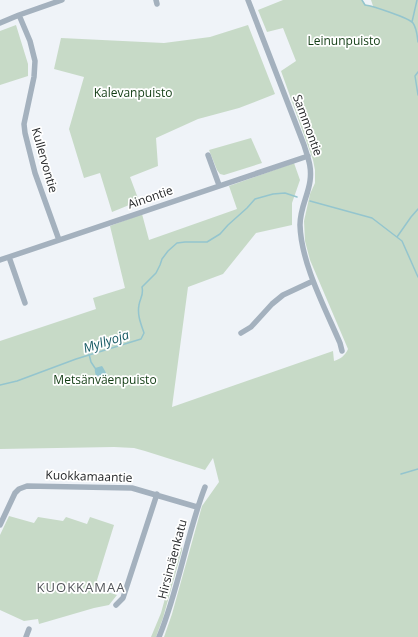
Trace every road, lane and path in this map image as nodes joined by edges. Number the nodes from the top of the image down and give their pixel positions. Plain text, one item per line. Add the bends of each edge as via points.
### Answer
1 (62, 0) edge
2 (248, 0) edge
3 (19, 15) junction
4 (0, 23) edge
5 (208, 156) dead end
6 (308, 156) junction
7 (220, 185) junction
8 (59, 240) junction
9 (9, 257) junction
10 (0, 260) edge
11 (313, 281) junction
12 (24, 303) dead end
13 (241, 333) dead end
14 (342, 351) dead end
15 (205, 487) dead end
16 (157, 494) junction
17 (197, 507) junction
18 (0, 525) edge
19 (116, 605) dead end
20 (29, 628) dead end
21 (26, 637) edge
22 (159, 637) edge

1 - 3 street
2 - 6 street, Sammontie
3 - 4 street
3 - 8 street, Kullervontie via 35,61 24,124 25,133 35,173
5 - 7 street
6 - 7 street, Ainontie
6 - 11 street, Sammontie via 311,165 310,182 302,206 300,224
7 - 8 street, Ainontie
8 - 9 street, Ainontie
9 - 10 street, Ainontie
9 - 12 street
11 - 13 street via 283,295 256,323
11 - 14 street, Sammontie
15 - 17 street, Hirsimäenkatu
16 - 17 street, Kuokkamaantie
16 - 18 street, Kuokkamaantie via 132,488 27,486 14,493
16 - 19 street via 123,598
17 - 22 street, Hirsimäenkatu
20 - 21 street

